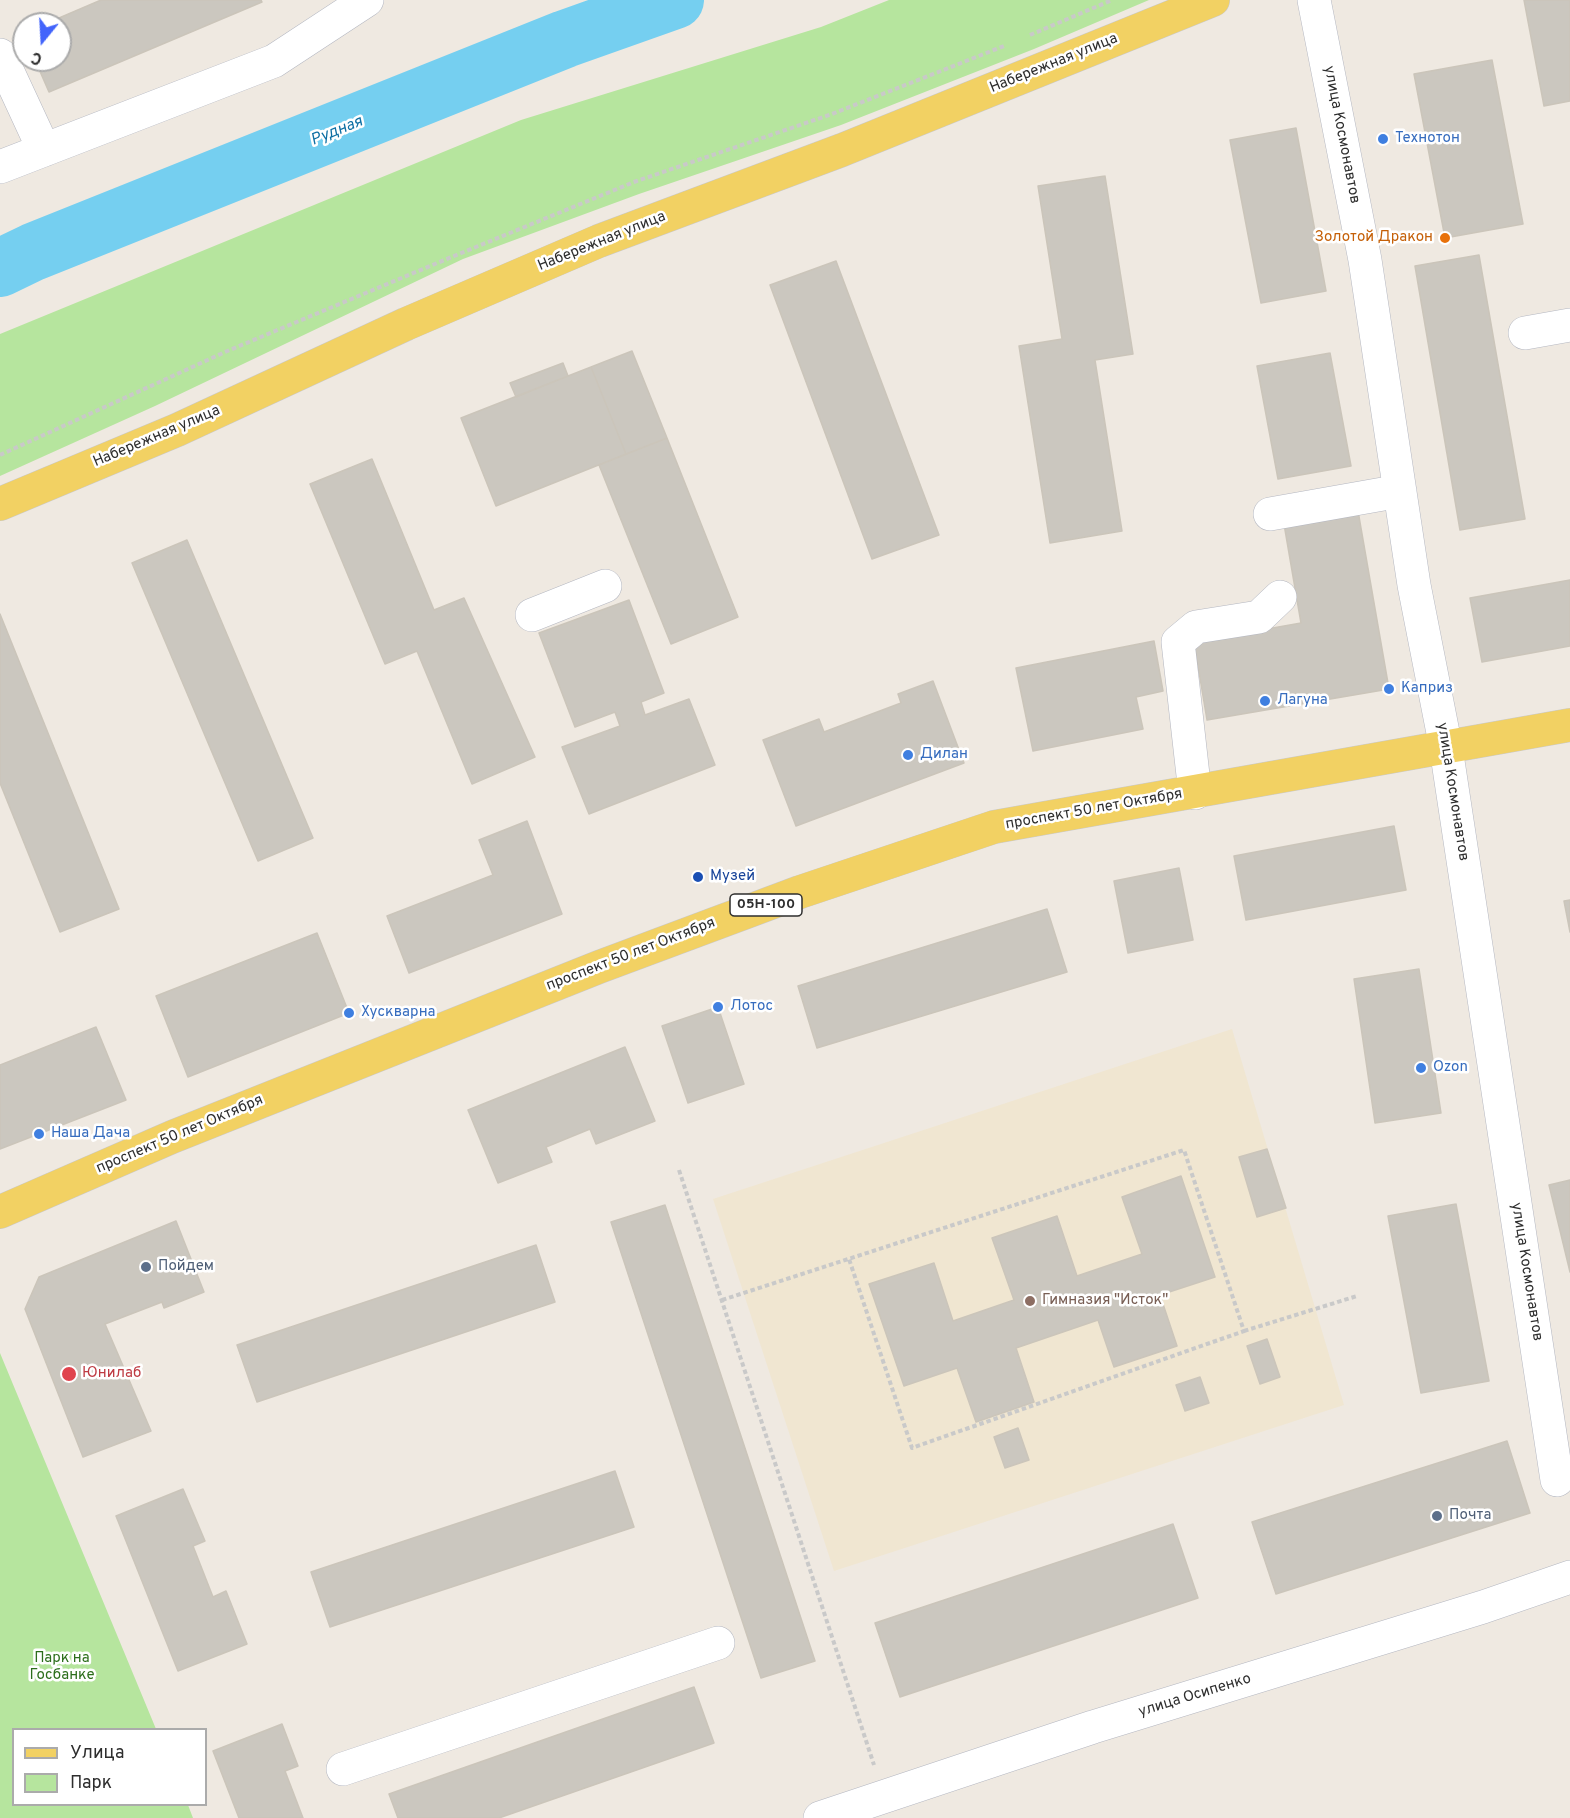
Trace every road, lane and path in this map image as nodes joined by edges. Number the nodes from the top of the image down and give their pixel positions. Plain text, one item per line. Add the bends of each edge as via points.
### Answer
1 (367, 0) edge
2 (1213, 0) edge
3 (1314, 0) edge
4 (0, 55) edge
5 (44, 150) junction
6 (0, 167) edge
7 (1570, 325) edge
8 (1525, 333) dead end
9 (1400, 491) junction
10 (0, 504) edge
11 (1270, 514) dead end
12 (605, 586) dead end
13 (1280, 597) dead end
14 (532, 615) dead end
15 (1570, 725) edge
16 (1446, 748) junction
17 (1195, 793) junction
18 (679, 1170) dead end
19 (0, 1212) edge
20 (849, 1259) junction
21 (1358, 1296) dead end
22 (722, 1300) junction
23 (1244, 1331) junction
24 (1557, 1480) dead end
25 (1570, 1577) edge
26 (718, 1643) dead end
27 (343, 1769) dead end
28 (885, 1797) junction
29 (820, 1818) edge

1 - 5 street via 274,61
2 - 10 main road, Набережная улица via 842,150 599,241 406,324 177,430
3 - 9 street, улица Космонавтов via 1365,260
4 - 5 street
5 - 6 street
7 - 8 street
9 - 11 street
9 - 16 street, улица Космонавтов
12 - 14 street
13 - 17 street via 1259,617 1196,627 1178,642
15 - 16 main road, проспект 50 лет Октября / 05Н-100
16 - 17 main road, проспект 50 лет Октября / 05Н-100
16 - 24 street, улица Космонавтов
17 - 19 main road, проспект 50 лет Октября / 05Н-100 via 993,827 800,892 216,1119
18 - 22 path
20 - 22 path
20 - 23 path via 1184,1150
20 - 23 path via 912,1448
21 - 23 path
22 - 28 path
25 - 28 street, улица Осипенко via 1093,1727
26 - 27 street
28 - 29 street, улица Осипенко

